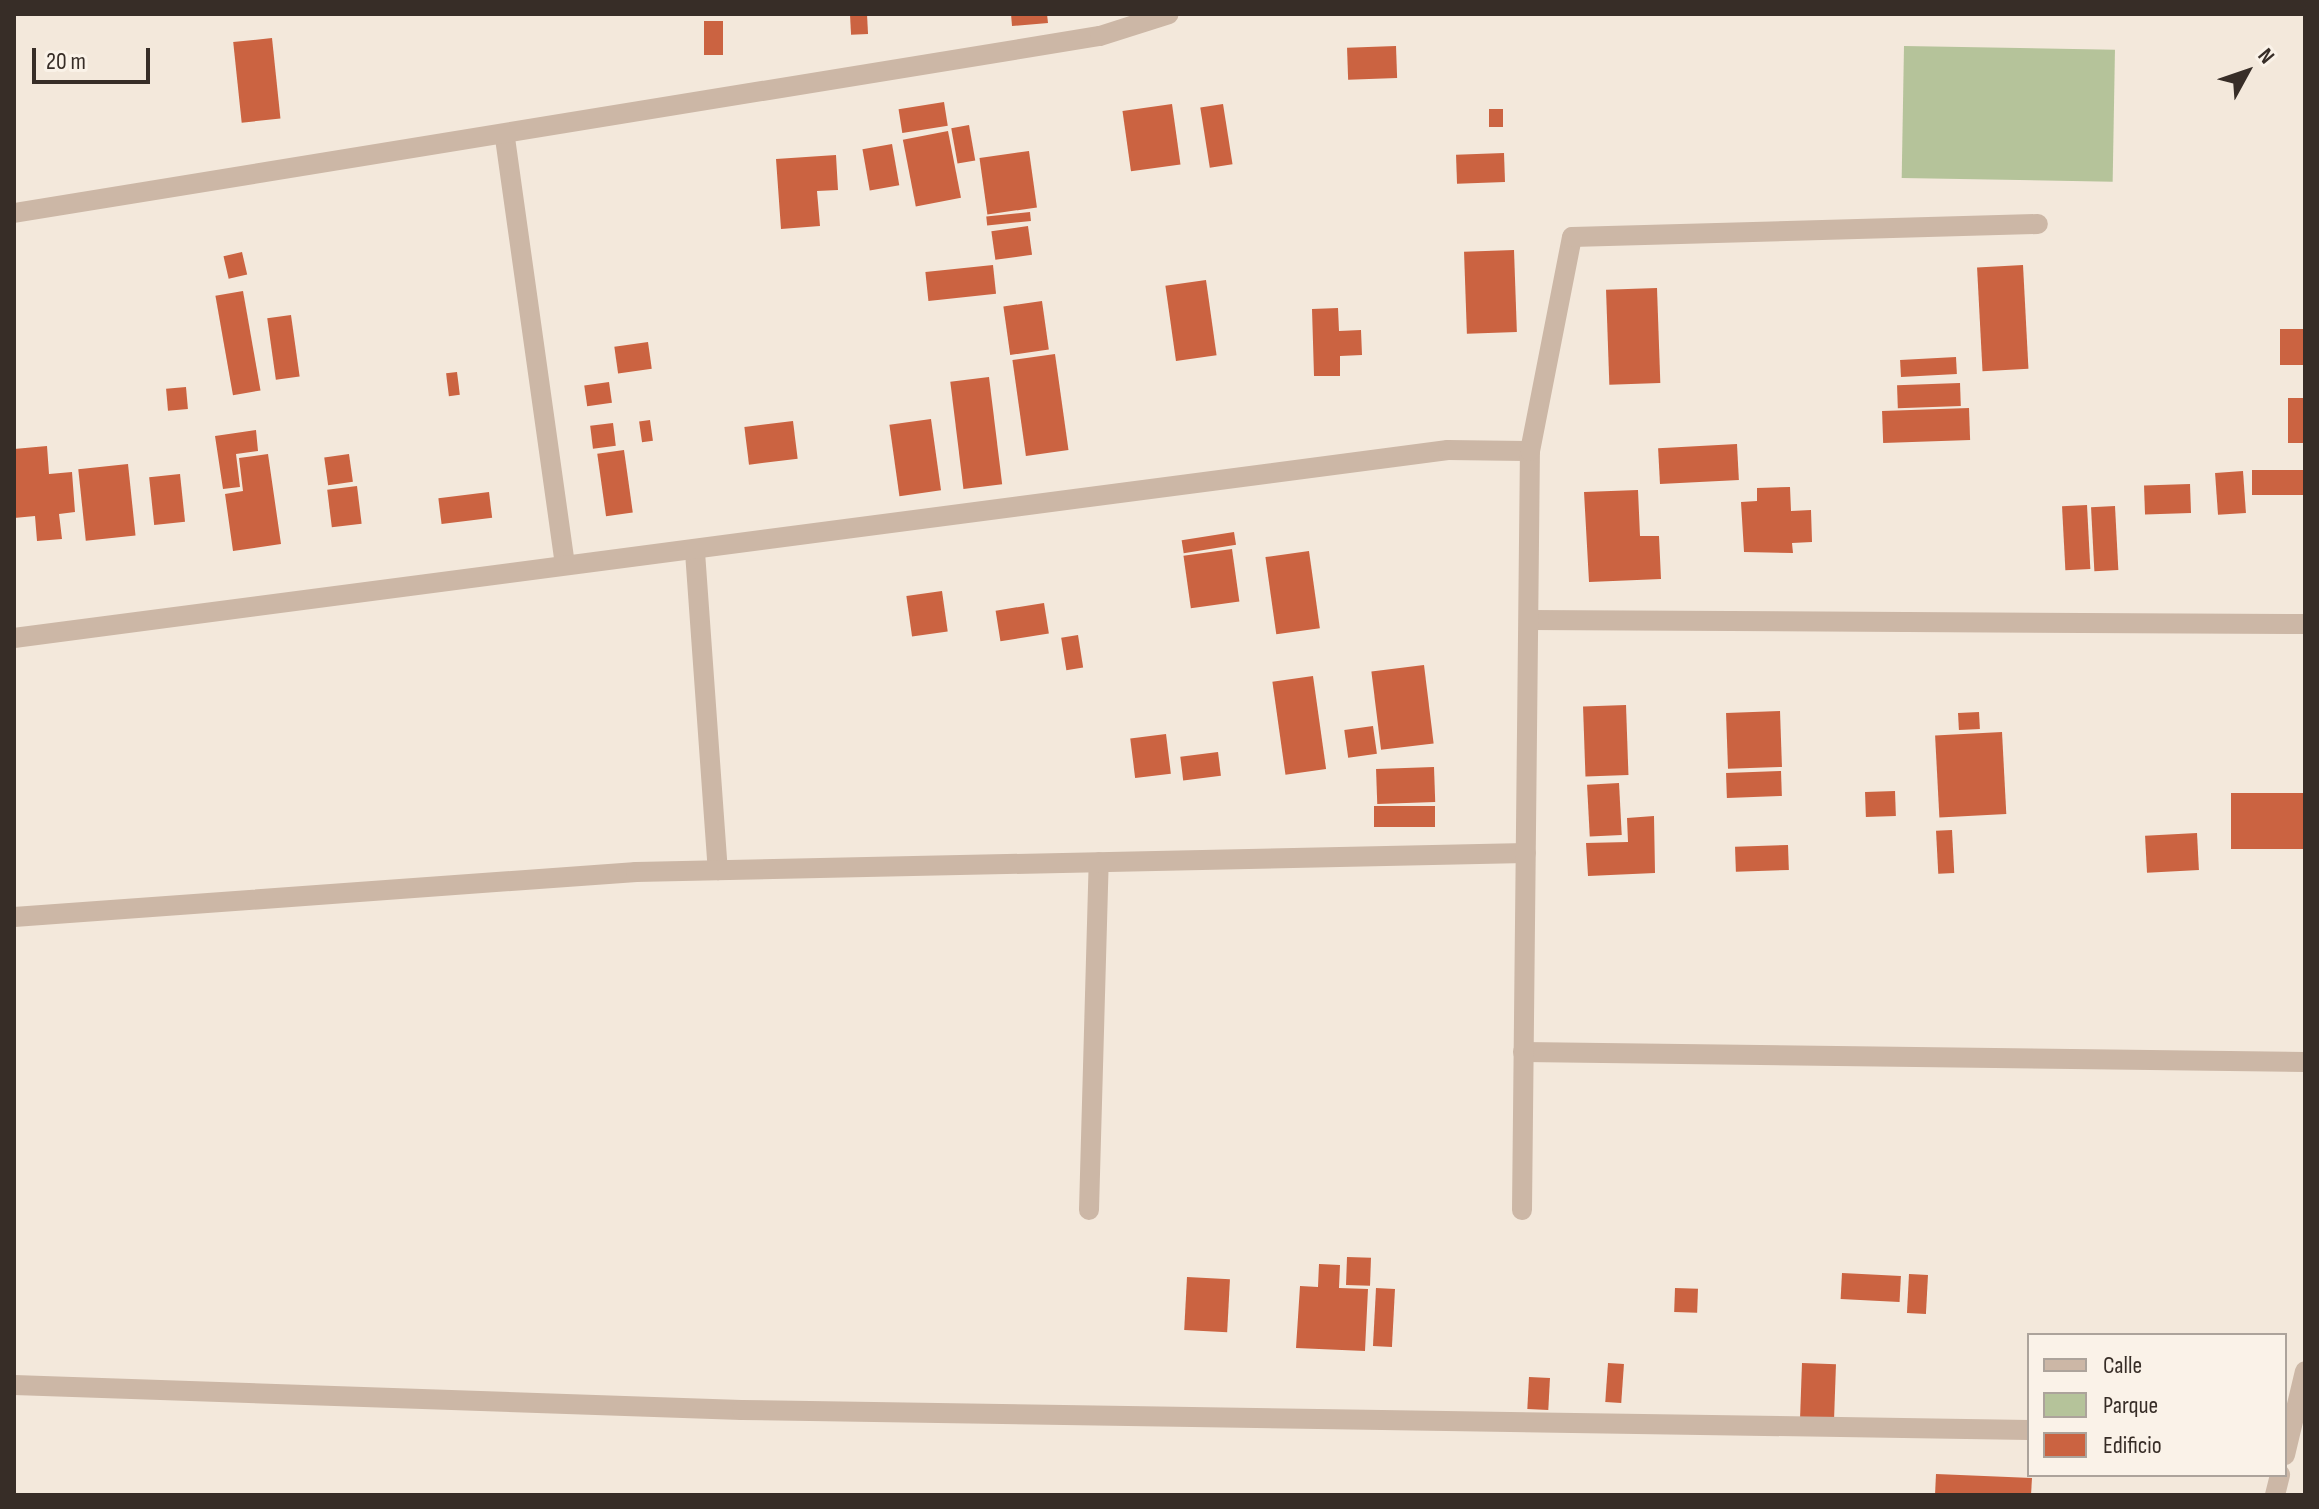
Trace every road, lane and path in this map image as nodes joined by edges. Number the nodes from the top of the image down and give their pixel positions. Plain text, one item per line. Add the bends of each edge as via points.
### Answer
1 (1169, 14) edge
2 (505, 138) junction
3 (14, 213) edge
4 (2038, 224) dead end
5 (1530, 451) junction
6 (695, 552) junction
7 (565, 564) junction
8 (1529, 620) junction
9 (2305, 624) edge
10 (14, 638) edge
11 (1526, 853) junction
12 (1099, 862) junction
13 (718, 870) junction
14 (14, 917) edge
15 (1523, 1052) junction
16 (2305, 1062) edge
17 (1089, 1210) dead end
18 (1522, 1210) dead end
19 (2305, 1371) edge
20 (14, 1385) edge
21 (2027, 1430) edge
22 (2288, 1434) edge

1 - 2 street via 1100,36
2 - 3 street
2 - 7 street
4 - 5 street via 1572,237
5 - 6 street via 1448,450
5 - 8 street
6 - 7 street
6 - 13 street
7 - 10 street
8 - 9 street
8 - 11 street
11 - 12 street
11 - 15 street
12 - 13 street
12 - 17 street
13 - 14 street
15 - 16 street
15 - 18 street
19 - 22 street
20 - 21 street via 742,1410

